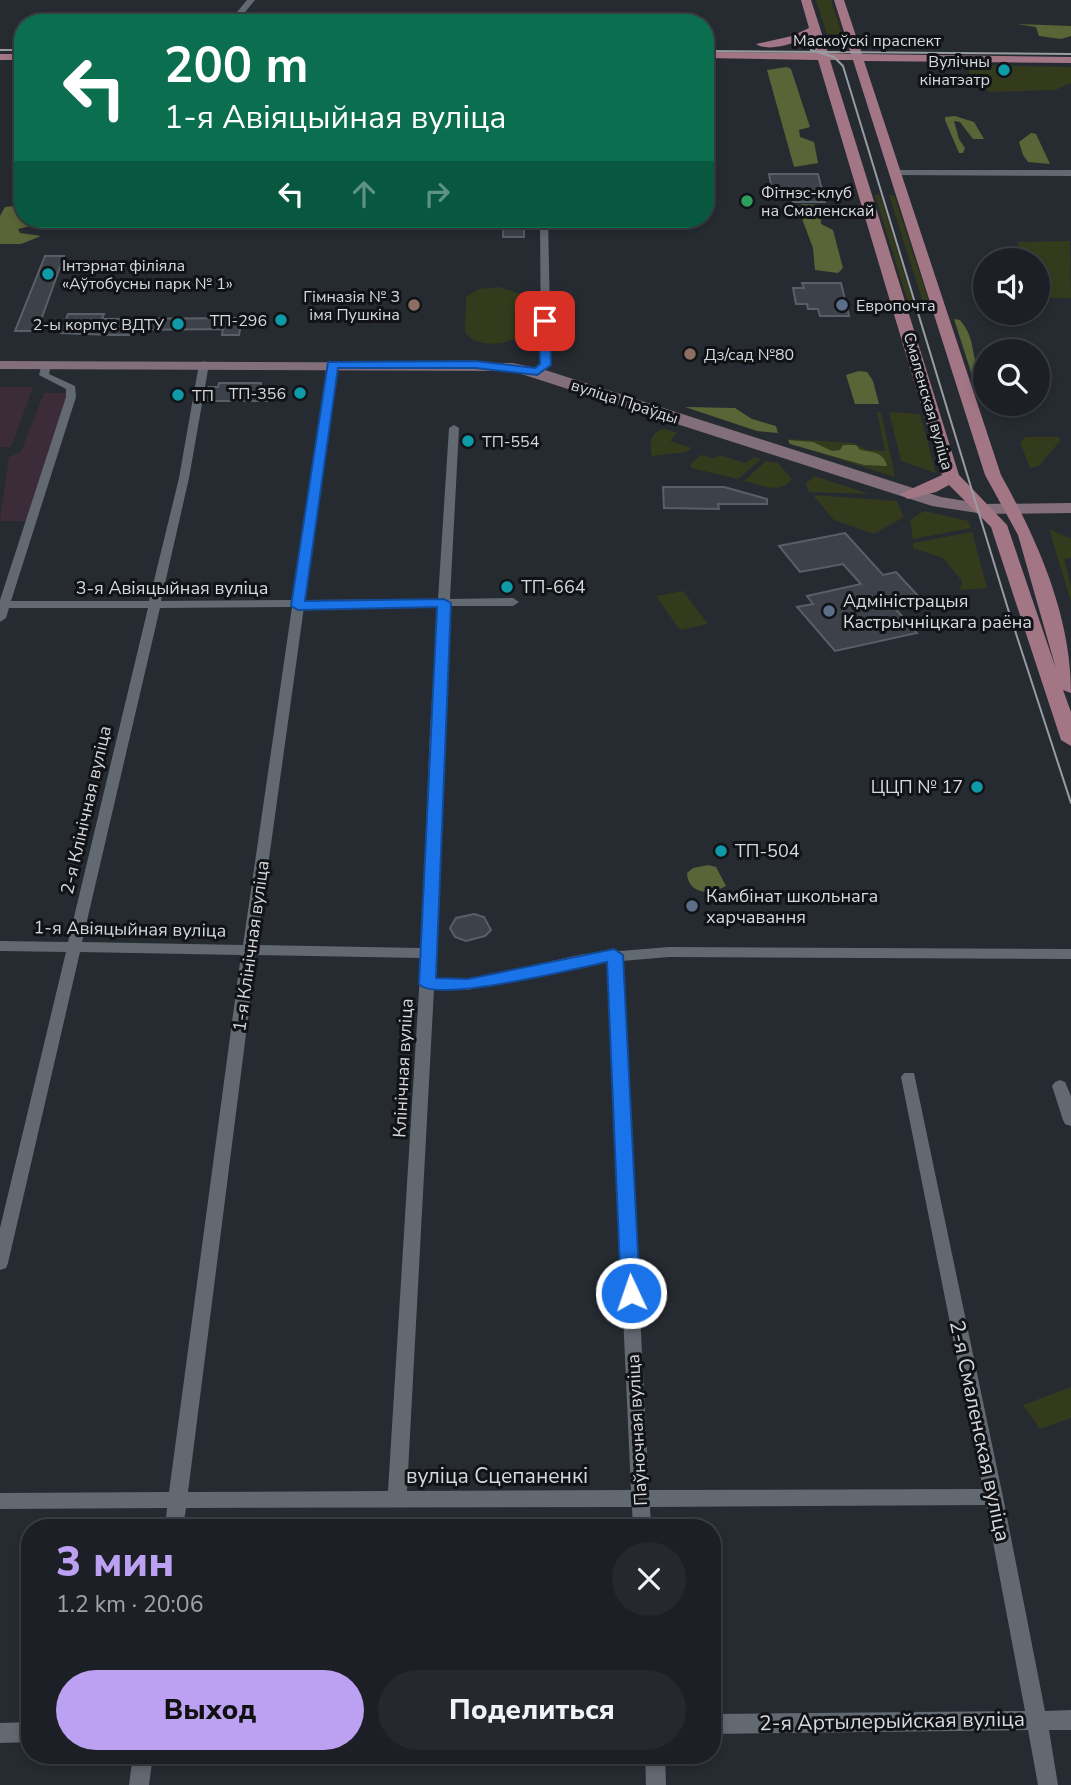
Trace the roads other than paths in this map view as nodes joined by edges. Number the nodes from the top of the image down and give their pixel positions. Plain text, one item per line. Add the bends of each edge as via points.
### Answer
1 (251, 0) edge
2 (806, 0) edge
3 (839, 0) edge
4 (239, 14) edge
5 (814, 30) junction
6 (877, 44) dead end
7 (714, 45) edge
8 (859, 46) junction
9 (764, 49) junction
10 (820, 49) junction
11 (909, 50) junction
12 (714, 54) edge
13 (1071, 54) edge
14 (863, 73) junction
15 (829, 75) junction
16 (868, 144) junction
17 (894, 173) junction
18 (1071, 173) edge
19 (544, 228) edge
20 (332, 364) junction
21 (0, 365) edge
22 (46, 365) junction
23 (204, 365) junction
24 (537, 372) junction
25 (960, 373) junction
26 (937, 374) junction
27 (454, 428) dead end
28 (951, 477) junction
29 (908, 494) junction
30 (1071, 508) edge
31 (984, 509) junction
32 (1011, 509) junction
33 (513, 602) dead end
34 (444, 603) junction
35 (154, 604) junction
36 (2, 605) edge
37 (298, 606) junction
38 (0, 618) edge
39 (1071, 687) edge
40 (1071, 740) edge
41 (74, 945) junction
42 (0, 946) edge
43 (249, 951) junction
44 (427, 953) junction
45 (1071, 954) edge
46 (614, 955) junction
47 (427, 984) junction
48 (909, 1077) dead end
49 (1060, 1086) dead end
50 (1071, 1120) edge
51 (0, 1263) edge
52 (994, 1497) junction
53 (641, 1498) junction
54 (397, 1499) junction
55 (178, 1500) junction
56 (0, 1501) edge
57 (175, 1519) edge
58 (642, 1519) edge
59 (1037, 1720) junction
60 (1071, 1720) edge
61 (721, 1724) edge
62 (21, 1732) edge
63 (0, 1733) edge
64 (142, 1764) edge
65 (655, 1764) edge
66 (139, 1785) edge
67 (656, 1785) edge
68 (1048, 1785) edge

1 - 4 street
2 - 5 main road, Смаленская вуліца
3 - 8 main road
5 - 9 main road
5 - 10 main road, Смаленская вуліца
6 - 8 main road, Маскоўскі праспект
7 - 9 main road, Маскоўскі праспект
8 - 10 main road, Маскоўскі праспект
8 - 11 main road, Маскоўскі праспект
8 - 14 main road, Смаленская вуліца
9 - 10 main road, Маскоўскі праспект
9 - 12 main road, Маскоўскі праспект
9 - 15 main road via 806,61
10 - 15 main road, Смаленская вуліца
11 - 13 main road, Маскоўскі праспект
11 - 14 main road via 876,60
14 - 16 main road, Смаленская вуліца
15 - 16 main road, Смаленская вуліца
16 - 17 main road, Смаленская вуліца
16 - 26 main road, Смаленская вуліца via 919,365
17 - 18 street
17 - 25 main road, Смаленская вуліца
19 - 24 street via 545,365
20 - 23 main road, вуліца Праўды
20 - 24 main road, вуліца Праўды via 475,365
20 - 37 street, 1-я Клінічная вуліца
21 - 22 main road, вуліца Праўды
22 - 23 main road, вуліца Праўды
22 - 36 street via 44,375 71,388 71,397
23 - 35 street, 2-я Клінічная вуліца via 184,478
24 - 29 main road, вуліца Праўды
25 - 26 main road
25 - 32 main road, Смаленская вуліца via 993,475
26 - 28 main road, Смаленская вуліца
27 - 34 street, Клінічная вуліца
28 - 29 main road
28 - 31 main road, Смаленская вуліца
29 - 31 main road, вуліца Праўды
30 - 32 main road, вуліца Праўды
31 - 32 main road, вуліца Праўды
31 - 40 main road, Смаленская вуліца via 999,525
32 - 39 main road, Смаленская вуліца via 1026,535
33 - 34 street, 3-я Авіяцыйная вуліца
34 - 37 street, 3-я Авіяцыйная вуліца
34 - 44 street, Клінічная вуліца
35 - 36 street, 3-я Авіяцыйная вуліца
35 - 37 street, 3-я Авіяцыйная вуліца
35 - 41 street, 2-я Клінічная вуліца
36 - 38 street
37 - 43 street, 1-я Клінічная вуліца
41 - 42 street, 1-я Авіяцыйная вуліца
41 - 43 street, 1-я Авіяцыйная вуліца
41 - 51 street, 2-я Клінічная вуліца
43 - 44 street, 1-я Авіяцыйная вуліца
43 - 55 street, 1-я Клінічная вуліца
44 - 47 street, Клінічная вуліца
45 - 46 street
46 - 47 street via 468,985
46 - 53 street, Паўночная вуліца
47 - 54 street, Клінічная вуліца
48 - 52 street, 2-я Смаленская вуліца
49 - 50 street
52 - 53 street, вуліца Сцепаненкі
52 - 59 street, 2-я Смаленская вуліца
53 - 54 street, вуліца Сцепаненкі
53 - 58 street, Паўночная вуліца
54 - 55 street, вуліца Сцепаненкі
55 - 56 street, вуліца Сцепаненкі
55 - 57 street, 1-я Клінічная вуліца
59 - 60 street, 2-я Артылерыйская вуліца
59 - 61 street, 2-я Артылерыйская вуліца
59 - 68 street, 2-я Смаленская вуліца
62 - 63 street
64 - 66 street
65 - 67 street

